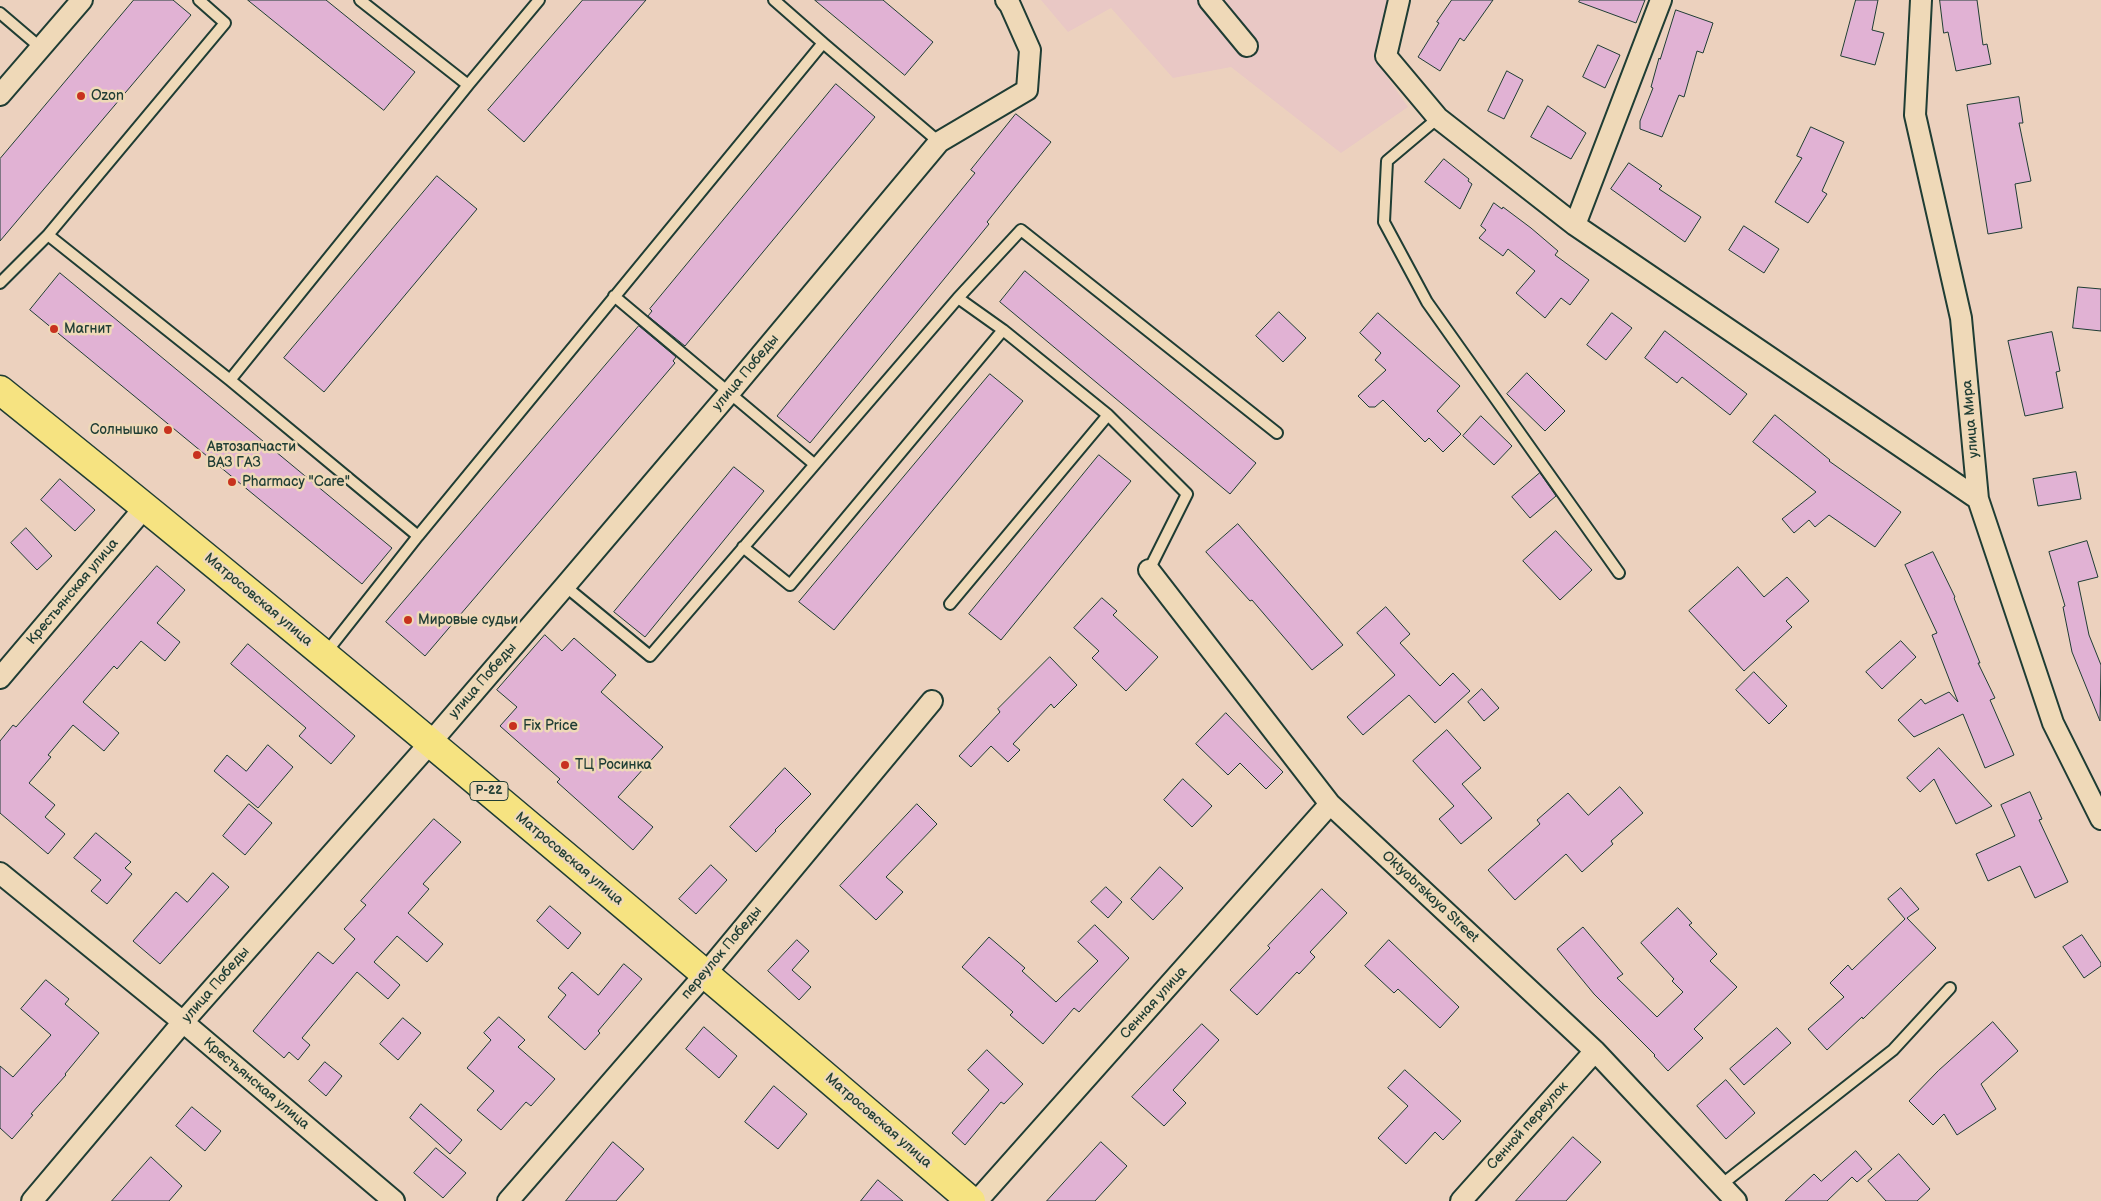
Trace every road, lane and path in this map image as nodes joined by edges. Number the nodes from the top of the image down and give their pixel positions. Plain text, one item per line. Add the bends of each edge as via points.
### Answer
1 (82, 0) edge
2 (199, 0) edge
3 (360, 0) edge
4 (539, 0) edge
5 (774, 0) edge
6 (1006, 0) edge
7 (1209, 0) edge
8 (1399, 0) edge
9 (1661, 0) edge
10 (1920, 0) edge
11 (0, 13) edge
12 (823, 43) junction
13 (1247, 46) dead end
14 (41, 48) junction
15 (468, 85) junction
16 (0, 95) edge
17 (1438, 118) junction
18 (939, 142) junction
19 (1575, 225) junction
20 (48, 235) junction
21 (0, 283) edge
22 (614, 296) junction
23 (958, 298) junction
24 (1003, 330) junction
25 (230, 380) junction
26 (0, 390) edge
27 (730, 392) junction
28 (1108, 415) junction
29 (1277, 433) dead end
30 (814, 464) junction
31 (1978, 499) junction
32 (145, 507) junction
33 (418, 536) junction
34 (743, 547) junction
35 (1149, 570) joint
36 (1619, 573) dead end
37 (565, 586) junction
38 (950, 604) dead end
39 (325, 654) junction
40 (0, 678) edge
41 (932, 701) dead end
42 (431, 742) junction
43 (1330, 804) junction
44 (2101, 819) edge
45 (0, 873) edge
46 (706, 973) junction
47 (1950, 988) dead end
48 (183, 1022) junction
49 (1595, 1051) junction
50 (1721, 1185) junction
51 (32, 1201) edge
52 (394, 1201) edge
53 (508, 1201) edge
54 (971, 1201) edge
55 (977, 1201) edge
56 (1461, 1201) edge
57 (1736, 1201) edge

1 - 14 street
2 - 20 lane via 225,23
3 - 15 lane
4 - 15 lane
5 - 12 lane
6 - 18 street, улица Победы via 1030,50 1026,90
7 - 13 street
8 - 17 street via 1386,56
9 - 19 street
10 - 31 street, улица Мира via 1915,115 1962,318
11 - 14 lane
12 - 18 lane
12 - 22 lane
14 - 16 street
15 - 25 lane
17 - 19 street
17 - 36 lane via 1386,161 1384,222 1427,302
18 - 27 street, улица Победы
19 - 31 street
20 - 21 lane
20 - 25 lane
22 - 27 lane
22 - 33 lane
23 - 24 lane
23 - 29 lane via 1021,230
23 - 30 lane
24 - 28 lane
24 - 34 lane via 790,585
25 - 33 lane
26 - 32 highway, Матросовская улица / Р-22
27 - 30 lane
27 - 37 street, улица Победы
28 - 35 lane via 1186,494
28 - 38 lane
30 - 34 lane
31 - 44 street, улица Мира via 2053,723
32 - 39 highway, Матросовская улица / Р-22
32 - 40 street, Крестьянская улица
33 - 39 lane
34 - 37 lane via 650,656
35 - 43 street, Oktyabrskaya Street
37 - 42 street, улица Победы
39 - 42 highway, Матросовская улица / Р-22
41 - 46 street, переулок Победы
42 - 46 highway, Матросовская улица / Р-22
42 - 48 street, улица Победы
43 - 49 street, Oktyabrskaya Street
43 - 55 street, Сенная улица
45 - 48 street, Крестьянская улица
46 - 53 street, переулок Победы
46 - 54 highway, Матросовская улица / Р-22
47 - 50 lane via 1893,1050
48 - 51 street, улица Победы
48 - 52 street, Крестьянская улица
49 - 50 street, Oktyabrskaya Street
49 - 56 street, Сенной переулок
50 - 57 street, Oktyabrskaya Street

